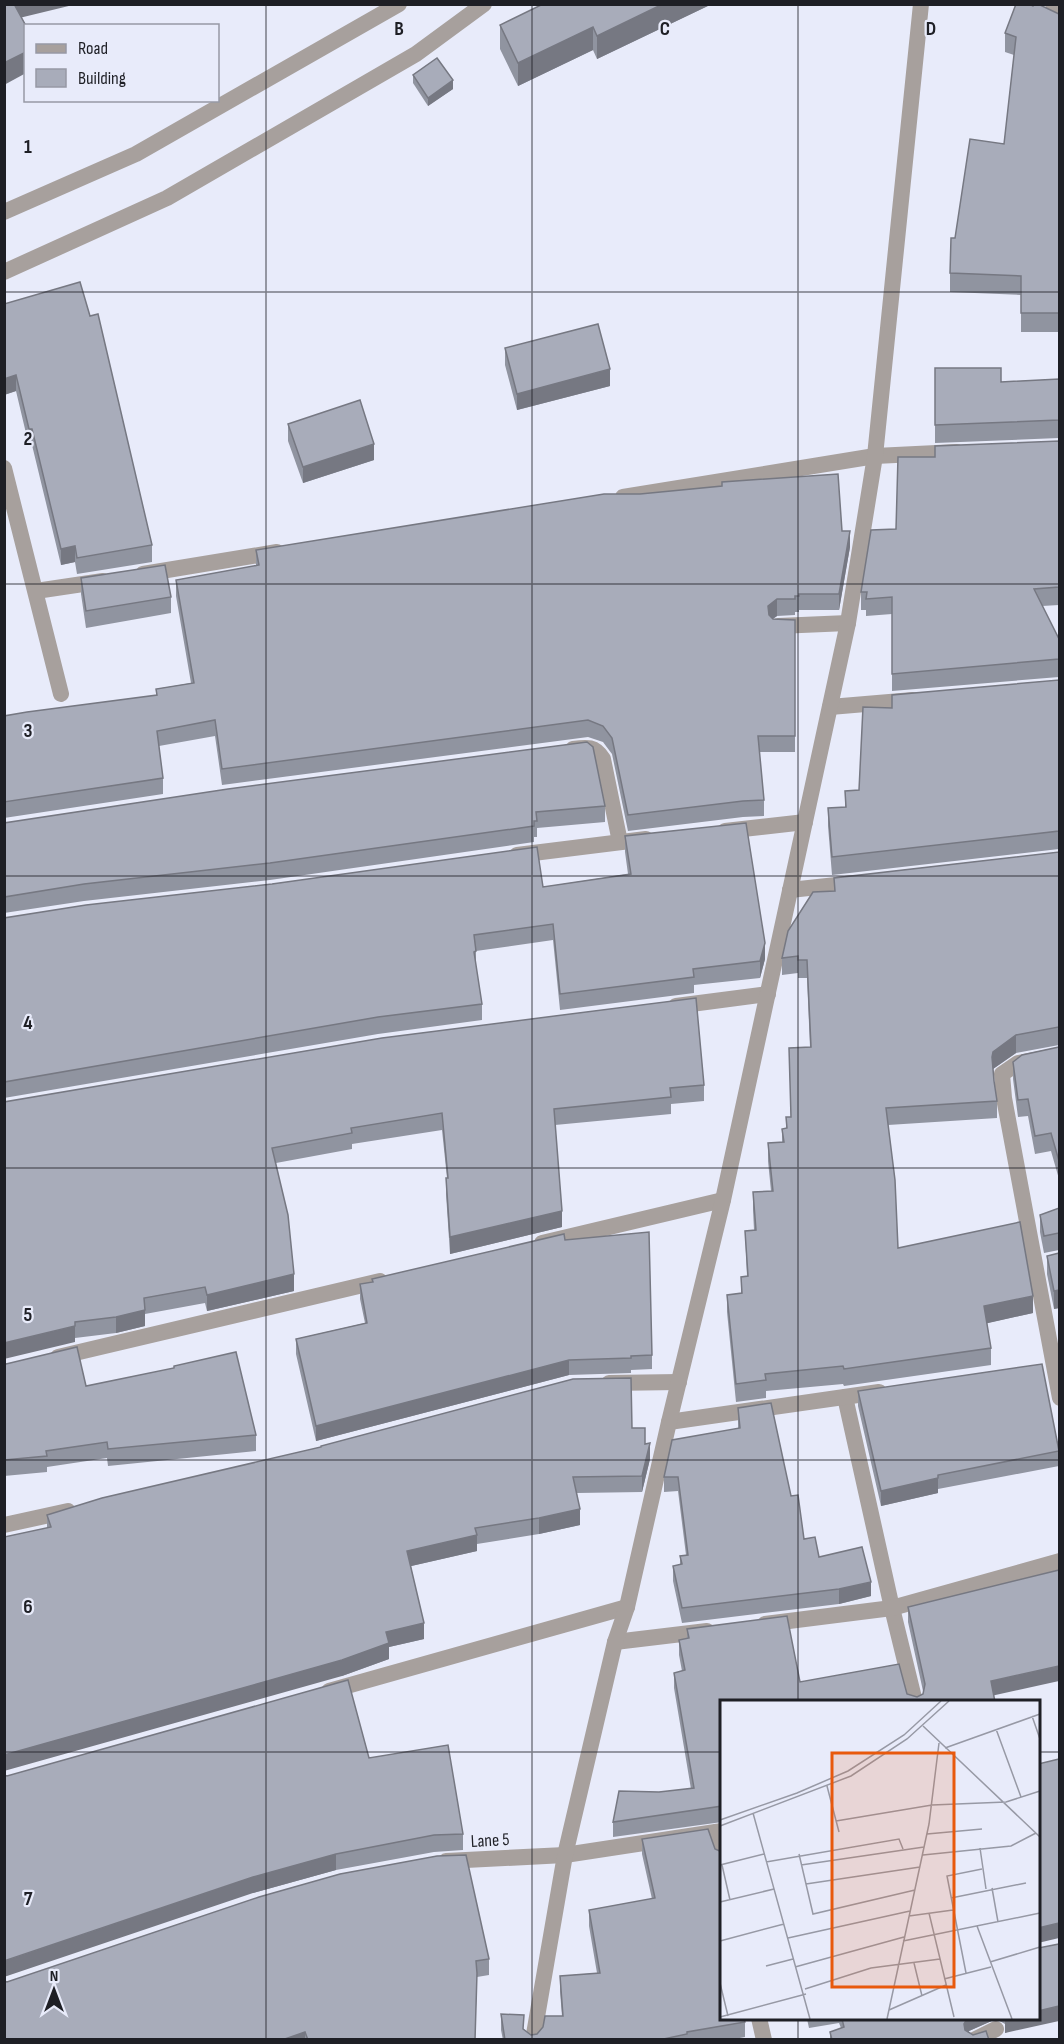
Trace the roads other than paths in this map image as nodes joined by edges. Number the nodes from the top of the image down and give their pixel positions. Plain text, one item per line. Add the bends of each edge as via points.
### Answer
1 (399, 4) edge
2 (484, 4) edge
3 (921, 4) edge
4 (1053, 4) edge
5 (1059, 9) edge
6 (4, 212) edge
7 (4, 272) edge
8 (979, 452) edge
9 (875, 456) junction
10 (4, 468) edge
11 (603, 500) edge
12 (296, 549) edge
13 (36, 591) junction
14 (848, 623) junction
15 (778, 626) edge
16 (62, 694) dead end
17 (933, 698) edge
18 (830, 707) junction
19 (554, 752) edge
20 (805, 822) junction
21 (713, 832) edge
22 (666, 837) edge
23 (620, 842) junction
24 (500, 857) edge
25 (872, 881) edge
26 (790, 890) junction
27 (768, 994) junction
28 (662, 1008) edge
29 (1059, 1055) edge
30 (723, 1200) junction
31 (525, 1247) edge
32 (397, 1277) edge
33 (38, 1362) edge
34 (679, 1382) junction
35 (595, 1384) edge
36 (892, 1390) edge
37 (845, 1397) junction
38 (1059, 1398) edge
39 (669, 1422) junction
40 (84, 1507) edge
41 (4, 1525) edge
42 (1059, 1561) edge
43 (627, 1607) junction
44 (892, 1608) junction
45 (754, 1625) edge
46 (719, 1629) edge
47 (615, 1642) junction
48 (316, 1695) edge
49 (915, 1700) edge
50 (719, 1832) edge
51 (565, 1855) junction
52 (425, 1864) edge
53 (759, 2020) edge
54 (996, 2029) edge
55 (533, 2040) edge
56 (764, 2040) edge
57 (974, 2040) edge

1 - 6 street via 136,154
2 - 7 street via 416,54 167,198
3 - 9 street
4 - 5 street
8 - 9 street
9 - 11 street
9 - 14 street
10 - 13 street
12 - 13 street
13 - 16 street
14 - 15 street
14 - 18 street
17 - 18 street
18 - 20 street
19 - 23 street via 589,747 598,751
20 - 21 street
20 - 26 street
22 - 23 street
23 - 24 street
25 - 26 street
26 - 27 street
27 - 28 street
27 - 30 street
29 - 38 street via 1018,1063 1002,1074 1004,1098 1043,1264 1049,1368
30 - 31 street
30 - 34 street
32 - 33 street
34 - 35 street
34 - 39 street
36 - 37 street
37 - 39 street
37 - 44 street
39 - 43 street
40 - 41 street
42 - 44 street
43 - 47 street
43 - 48 street
44 - 45 street
44 - 49 street
46 - 47 street
47 - 51 street
50 - 51 street, Lane 5
51 - 52 street, Lane 5
51 - 55 street
53 - 56 street
54 - 57 street

